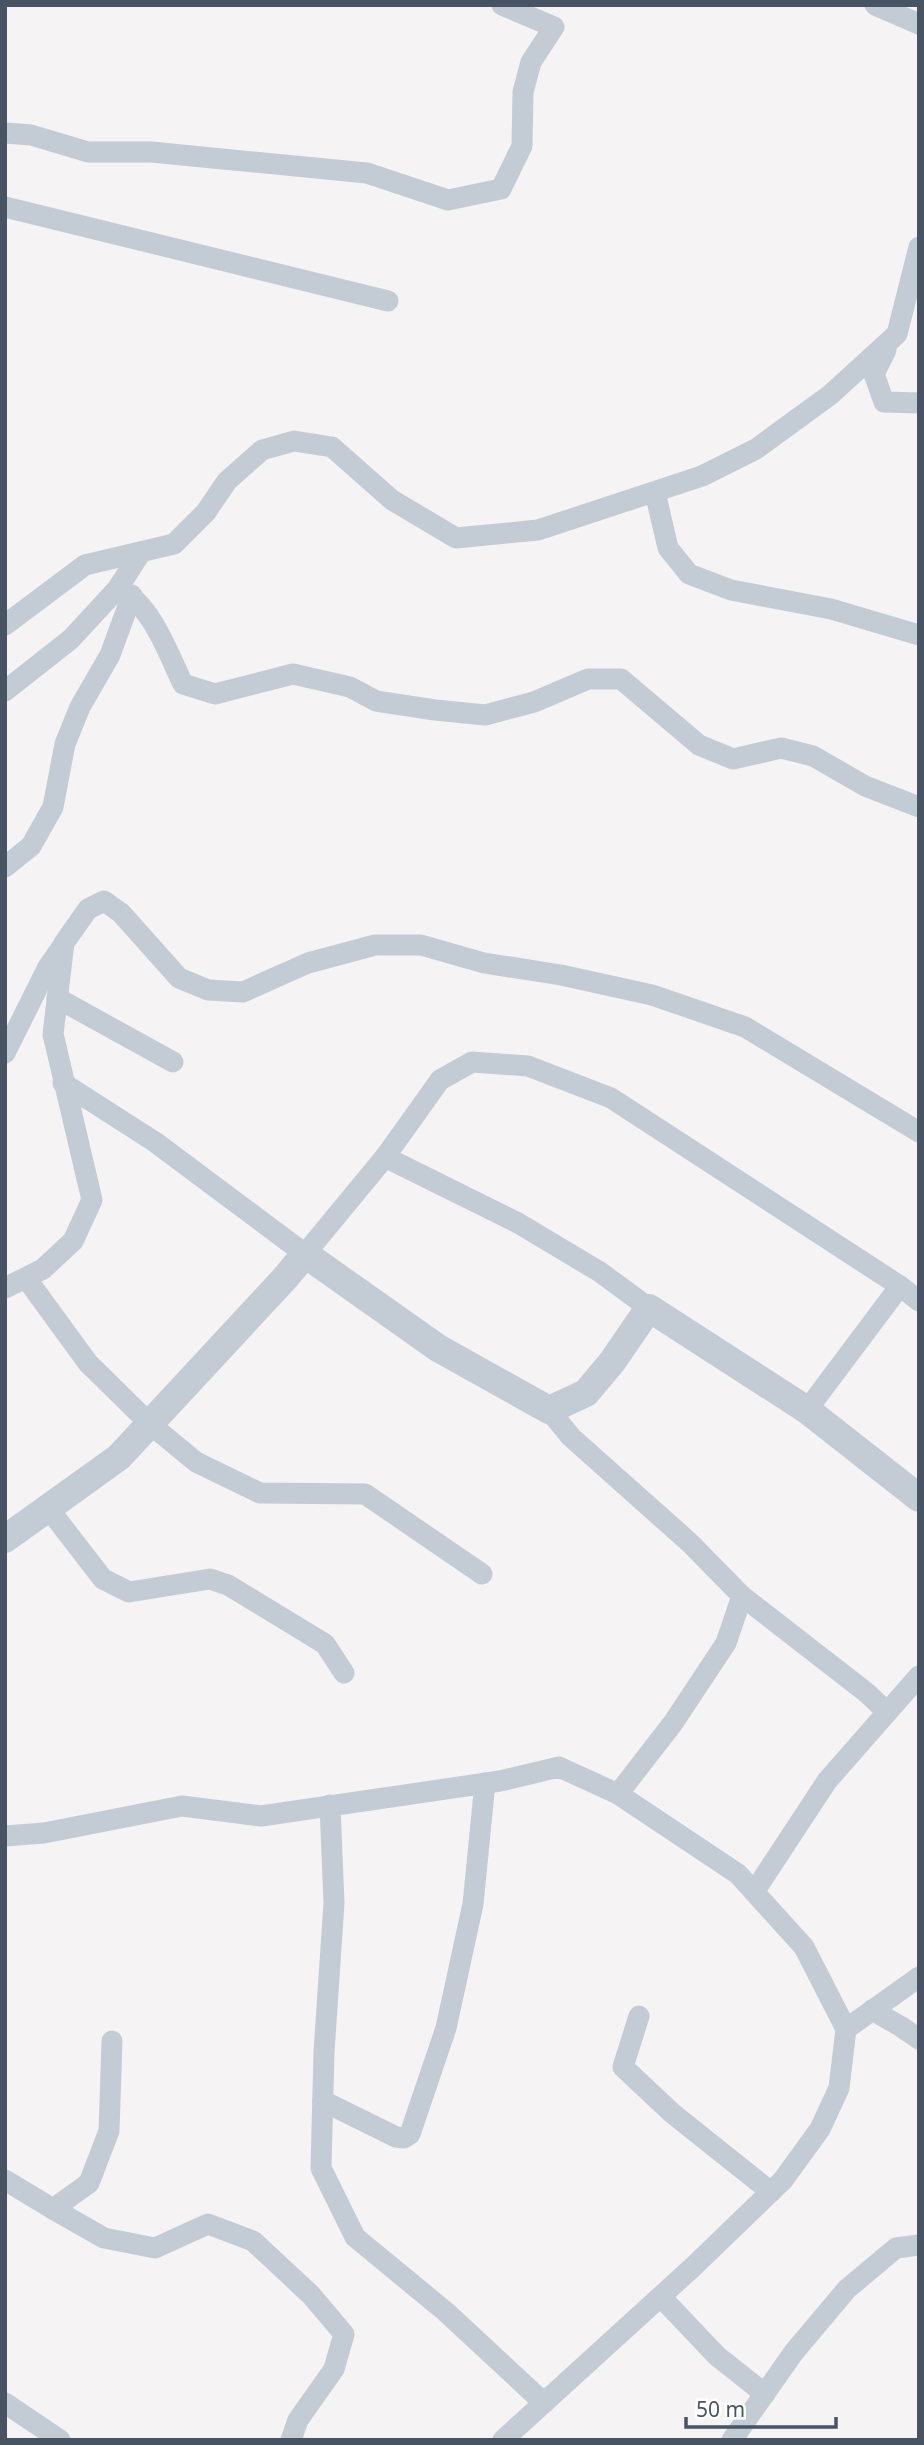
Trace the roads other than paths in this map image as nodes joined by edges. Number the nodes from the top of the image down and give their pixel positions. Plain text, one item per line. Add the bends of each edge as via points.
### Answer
1 (502, 5) edge
2 (875, 5) edge
3 (919, 24) edge
4 (5, 133) edge
5 (5, 207) edge
6 (919, 247) edge
7 (388, 301) dead end
8 (891, 339) junction
9 (919, 403) edge
10 (654, 492) junction
11 (141, 552) junction
12 (125, 591) junction
13 (5, 625) edge
14 (919, 635) edge
15 (5, 691) edge
16 (919, 807) edge
17 (5, 867) edge
18 (64, 943) junction
19 (57, 998) junction
20 (5, 1053) edge
21 (173, 1062) dead end
22 (64, 1083) junction
23 (919, 1132) edge
24 (385, 1157) junction
25 (305, 1254) junction
26 (26, 1278) junction
27 (900, 1286) junction
28 (5, 1288) edge
29 (919, 1301) edge
30 (649, 1308) junction
31 (549, 1410) junction
32 (807, 1410) junction
33 (150, 1424) junction
34 (919, 1498) edge
35 (48, 1508) junction
36 (5, 1539) edge
37 (482, 1574) dead end
38 (741, 1596) junction
39 (344, 1673) dead end
40 (919, 1676) edge
41 (887, 1712) junction
42 (485, 1783) junction
43 (618, 1794) junction
44 (330, 1805) junction
45 (5, 1836) edge
46 (754, 1892) junction
47 (919, 1977) edge
48 (872, 2010) junction
49 (639, 2016) dead end
50 (846, 2028) junction
51 (919, 2039) edge
52 (112, 2041) dead end
53 (323, 2101) junction
54 (5, 2180) edge
55 (771, 2192) junction
56 (53, 2209) junction
57 (919, 2245) edge
58 (661, 2297) junction
59 (765, 2394) junction
60 (5, 2403) edge
61 (544, 2403) junction
62 (60, 2440) edge
63 (291, 2440) edge
64 (503, 2440) edge
65 (732, 2440) edge

1 - 4 street via 554,27 531,62 523,92 522,146 501,189 448,200 367,173 152,152 88,152 31,135
2 - 3 street
5 - 7 street
6 - 8 street via 897,334
8 - 9 street via 874,374 884,402
8 - 10 street via 830,395 756,449 702,476
10 - 11 street via 538,530 456,538 392,500 332,447 294,441 262,450 227,481 206,512 174,544
10 - 14 street via 668,548 689,575 731,590 831,610
11 - 12 street
11 - 13 street via 85,565
12 - 15 street
12 - 16 street via 156,629 183,684 215,694 293,674 350,687 376,701 485,715 534,702 587,679 621,679 699,745 733,759 781,748 813,756 865,786
12 - 17 street via 110,655 65,744 52,807 31,846
18 - 19 street
18 - 20 street
18 - 23 street via 88,909 104,901 121,913 179,978 208,990 243,992 308,963 375,945 421,945 484,963 652,995 745,1027
19 - 21 street
19 - 22 street via 53,1034
22 - 25 street via 155,1142
22 - 26 street via 92,1200 73,1241
24 - 25 street
24 - 27 street via 440,1080 472,1062 528,1066 611,1098
24 - 30 street via 518,1223 600,1272
25 - 31 street via 438,1348
25 - 33 street
26 - 28 street
26 - 33 street via 88,1363
27 - 29 street
27 - 32 street
30 - 31 street via 586,1393
30 - 32 street
31 - 38 street via 570,1437 690,1543
32 - 34 street
33 - 35 street via 119,1457
33 - 37 street via 196,1462 260,1493 365,1494
35 - 36 street
35 - 39 street via 103,1579 129,1592 210,1579 228,1585 325,1644
38 - 41 street
38 - 43 street via 726,1643
40 - 41 street
41 - 46 street via 827,1782
42 - 43 street via 559,1767
42 - 44 street
42 - 53 street via 473,1904 446,2028 410,2134 396,2137
43 - 46 street via 738,1874
44 - 45 street via 261,1816 182,1806 44,1833
44 - 53 street via 334,1903
46 - 50 street via 804,1947
47 - 48 street
48 - 50 street
48 - 51 street
49 - 55 street via 623,2067
50 - 55 street via 839,2088 820,2129
52 - 56 street via 109,2131 89,2183
53 - 61 street via 321,2168 355,2237 446,2312
54 - 56 street
55 - 58 street
56 - 63 street via 104,2238 155,2248 208,2224 253,2241 311,2295 344,2334 334,2369 298,2420
57 - 59 street via 896,2248 847,2289 794,2351
58 - 59 street via 717,2356
58 - 61 street
59 - 65 street
60 - 62 street
61 - 64 street

